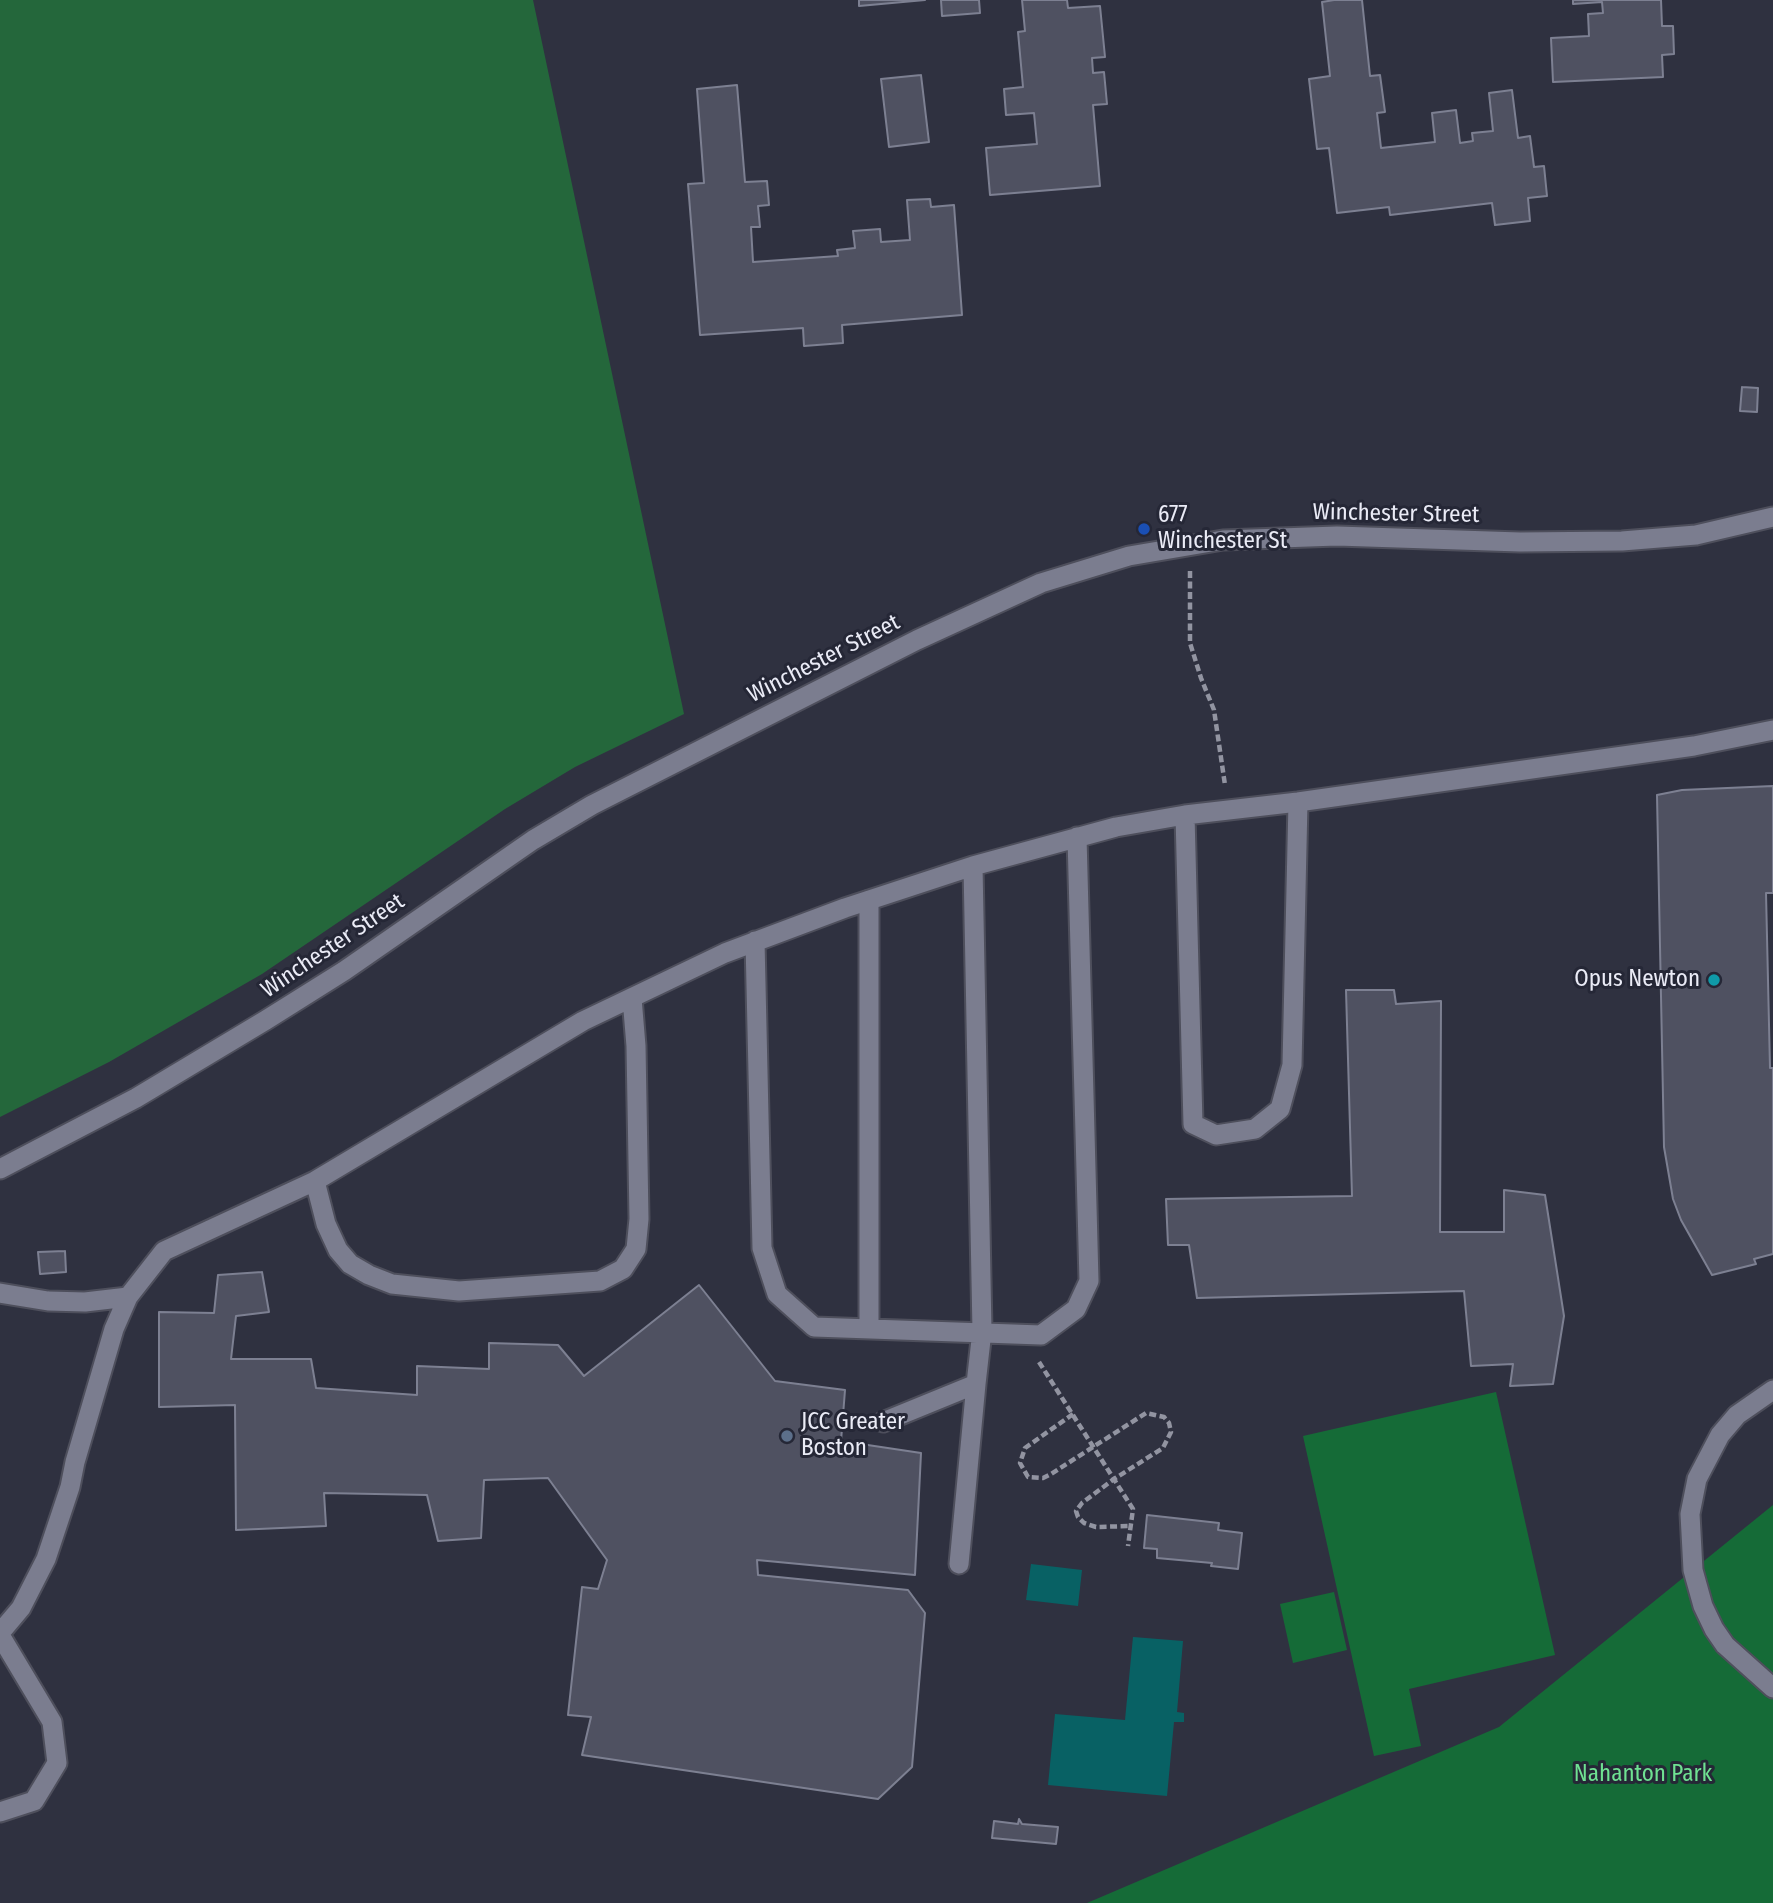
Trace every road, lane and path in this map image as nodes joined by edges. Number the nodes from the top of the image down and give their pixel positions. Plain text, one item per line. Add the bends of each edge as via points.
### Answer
1 (1773, 517) edge
2 (1190, 544) junction
3 (1773, 730) edge
4 (1298, 802) junction
5 (1228, 810) junction
6 (1185, 814) junction
7 (1077, 837) junction
8 (972, 866) junction
9 (869, 900) junction
10 (755, 942) junction
11 (632, 998) junction
12 (0, 1169) edge
13 (315, 1181) junction
14 (0, 1293) edge
15 (128, 1297) junction
16 (869, 1329) junction
17 (982, 1332) junction
18 (1023, 1334) junction
19 (976, 1384) junction
20 (1773, 1391) edge
21 (1073, 1414) junction
22 (883, 1422) dead end
23 (1093, 1446) junction
24 (1115, 1479) junction
25 (1131, 1526) junction
26 (1128, 1546) dead end
27 (959, 1564) dead end
28 (0, 1634) edge
29 (1773, 1688) edge
30 (0, 1812) edge

1 - 2 street, Winchester Street via 1696,535 1622,541 1337,536
2 - 5 path via 1190,642 1214,710
2 - 12 street, Winchester Street via 1100,564 1004,599 624,787 533,840 266,1020 136,1098
3 - 4 street via 1694,746
4 - 5 street
4 - 6 street via 1292,1065 1280,1108 1255,1129 1216,1135 1193,1124
5 - 6 street
6 - 7 street
7 - 8 street
7 - 18 street via 1089,1281 1076,1309 1041,1335
8 - 9 street
8 - 17 street
9 - 10 street
9 - 16 street
10 - 11 street
10 - 16 street via 762,1248 777,1293 814,1327
11 - 13 street via 583,1021
11 - 13 street via 639,1219 636,1249 623,1269 600,1281 459,1291 391,1284 350,1264 338,1250
13 - 15 street via 164,1251
14 - 15 street via 48,1301
15 - 28 street via 114,1329 46,1559 21,1608
16 - 17 street
17 - 18 street
17 - 19 street
18 - 21 path
19 - 22 street
19 - 27 street
20 - 29 street via 1737,1415 1720,1435 1697,1479 1690,1514 1693,1570 1703,1606 1725,1644
21 - 23 path
21 - 23 path via 1029,1443 1021,1455 1023,1470 1028,1477 1043,1478
23 - 24 path
23 - 24 path via 1146,1413 1164,1417 1169,1423 1171,1432 1163,1448
24 - 25 path via 1133,1509
24 - 25 path via 1082,1503 1076,1511 1078,1517 1096,1527
25 - 26 path
28 - 30 street via 52,1722 57,1763 34,1801

